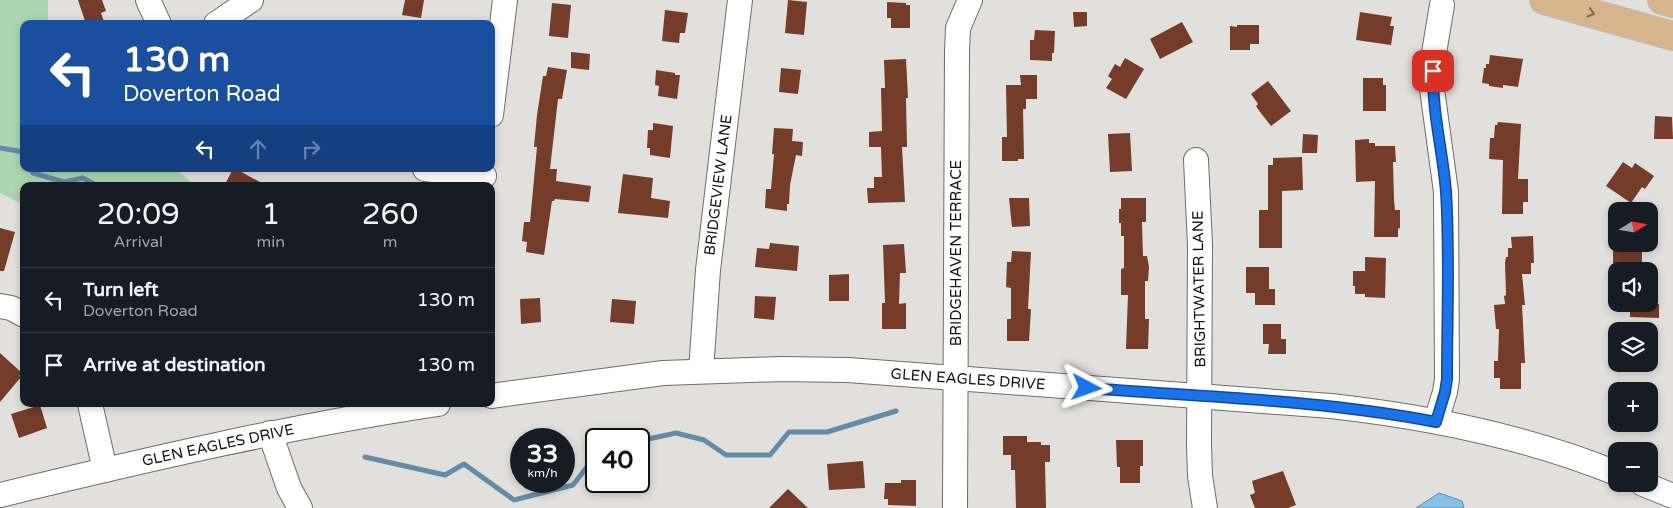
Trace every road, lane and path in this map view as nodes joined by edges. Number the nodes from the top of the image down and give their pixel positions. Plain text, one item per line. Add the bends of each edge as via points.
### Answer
1 (148, 0) edge
2 (250, 0) edge
3 (505, 0) edge
4 (740, 0) edge
5 (970, 0) edge
6 (1544, 0) edge
7 (1662, 0) edge
8 (1673, 3) edge
9 (1442, 5) dead end
10 (157, 20) edge
11 (222, 20) edge
12 (1673, 36) edge
13 (495, 81) edge
14 (1196, 160) dead end
15 (447, 172) edge
16 (484, 177) edge
17 (0, 306) edge
18 (20, 313) edge
19 (702, 371) junction
20 (955, 378) junction
21 (495, 395) edge
22 (1200, 396) junction
23 (91, 407) edge
24 (418, 407) edge
25 (1436, 422) junction
26 (270, 433) junction
27 (105, 470) junction
28 (1608, 470) edge
29 (1658, 487) edge
30 (1671, 490) edge
31 (0, 495) edge
32 (300, 508) edge
33 (955, 508) edge
34 (1205, 508) edge

1 - 10 street
2 - 11 street
3 - 13 street
4 - 19 street, BRIDGEVIEW LANE via 708,270
5 - 20 street, BRIDGEHAVEN TERRACE via 958,28 957,52
6 -> 12 main road
7 - 8 main road
9 - 25 street via 1432,89 1446,192 1447,379
14 - 22 street, BRIGHTWATER LANE via 1200,245
15 - 16 street
17 - 18 street
19 - 20 street, GLEN EAGLES DRIVE via 848,370
19 - 21 street, GLEN EAGLES DRIVE via 633,376
20 - 22 street, GLEN EAGLES DRIVE
20 - 33 street, BRIDGEHAVEN TERRACE
22 - 25 street, GLEN EAGLES DRIVE via 1340,407
22 - 34 street, BRIGHTWATER LANE via 1200,468
23 - 27 street
24 - 26 street, GLEN EAGLES DRIVE
25 - 28 street, GLEN EAGLES DRIVE via 1483,430 1541,446
26 - 27 street, GLEN EAGLES DRIVE
26 - 32 street via 289,488
27 - 31 street, GLEN EAGLES DRIVE
29 - 30 street

